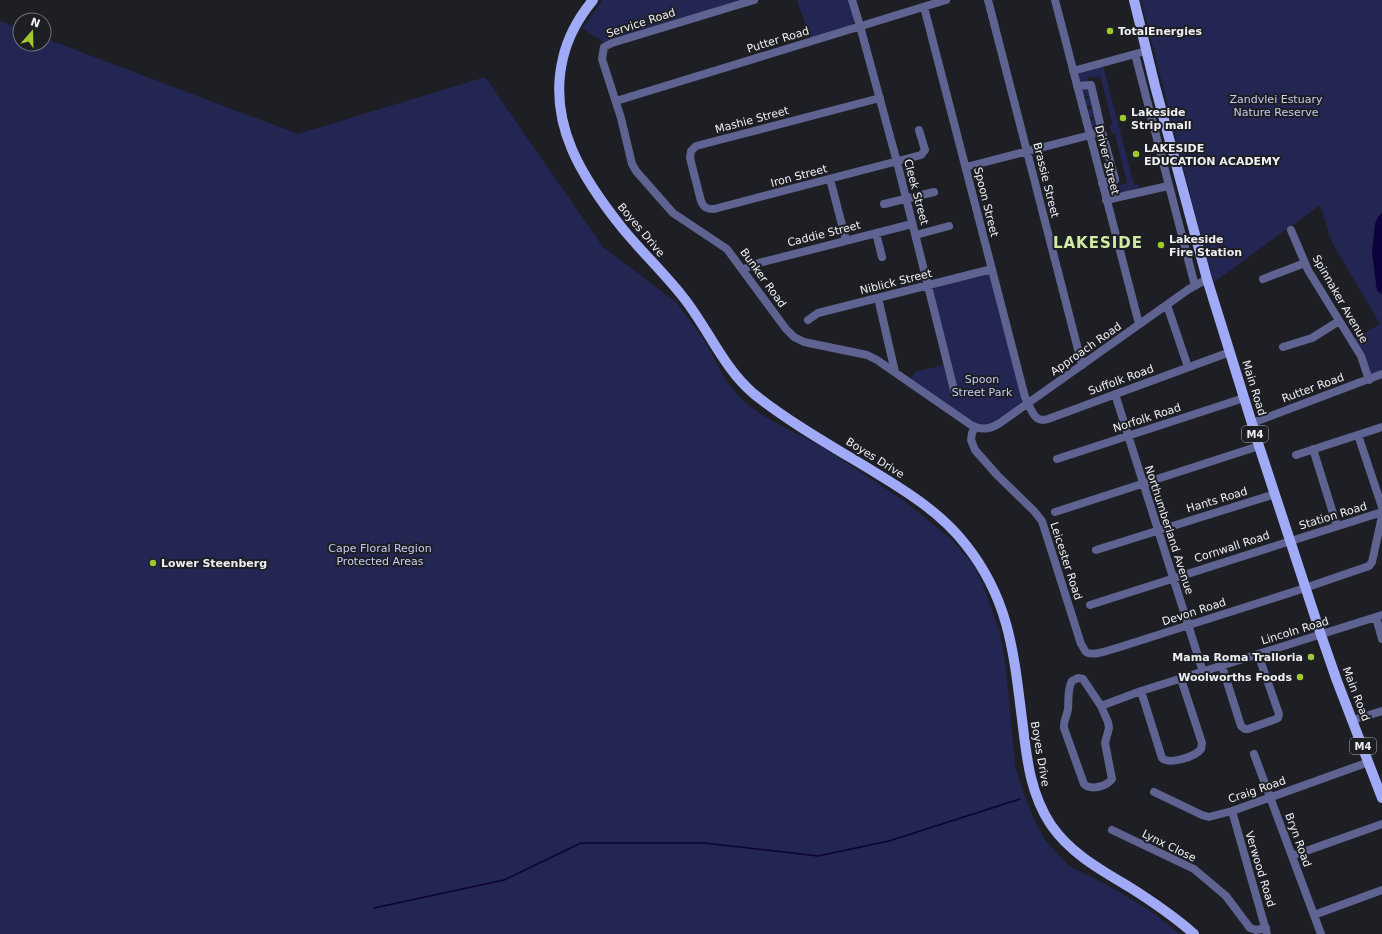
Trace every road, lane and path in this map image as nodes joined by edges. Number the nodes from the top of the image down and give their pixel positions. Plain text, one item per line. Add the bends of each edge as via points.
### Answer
1 (594, 0) edge
2 (754, 0) edge
3 (852, 0) edge
4 (946, 0) edge
5 (988, 0) edge
6 (1055, 0) edge
7 (1134, 0) edge
8 (924, 7) junction
9 (860, 26) junction
10 (604, 47) joint
11 (1146, 51) junction
12 (1135, 54) junction
13 (1073, 71) junction
14 (1077, 86) junction
15 (880, 98) junction
16 (616, 101) junction
17 (919, 130) dead end
18 (1097, 133) junction
19 (1027, 152) junction
20 (897, 162) junction
21 (966, 167) junction
22 (830, 179) junction
23 (1102, 183) junction
24 (1168, 186) junction
25 (934, 192) dead end
26 (906, 198) junction
27 (1106, 200) junction
28 (884, 204) dead end
29 (707, 209) joint
30 (912, 224) junction
31 (949, 226) dead end
32 (1291, 230) dead end
33 (876, 233) junction
34 (1195, 234) junction
35 (916, 235) junction
36 (1182, 238) junction
37 (846, 240) junction
38 (882, 257) dead end
39 (1305, 263) junction
40 (992, 269) junction
41 (743, 270) junction
42 (1207, 279) junction
43 (1263, 279) dead end
44 (928, 286) junction
45 (1195, 286) junction
46 (878, 298) junction
47 (1167, 305) junction
48 (808, 320) dead end
49 (1339, 321) junction
50 (1139, 324) junction
51 (1283, 346) dead end
52 (1230, 352) junction
53 (1082, 365) junction
54 (1188, 367) junction
55 (895, 372) junction
56 (1382, 374) edge
57 (1369, 380) junction
58 (954, 390) dead end
59 (1114, 394) junction
60 (1244, 398) junction
61 (1029, 403) junction
62 (1252, 423) junction
63 (975, 427) junction
64 (1382, 427) edge
65 (1358, 435) junction
66 (1127, 436) junction
67 (1259, 446) junction
68 (1313, 449) junction
69 (1296, 455) dead end
70 (1057, 459) dead end
71 (1143, 483) junction
72 (1275, 494) junction
73 (1382, 507) edge
74 (1055, 512) dead end
75 (1382, 512) edge
76 (1382, 516) edge
77 (1337, 526) junction
78 (1158, 530) junction
79 (1290, 541) junction
80 (1096, 550) dead end
81 (1173, 578) junction
82 (1305, 587) junction
83 (1090, 605) dead end
84 (1379, 616) edge
85 (1188, 626) junction
86 (1321, 635) junction
87 (1382, 639) edge
88 (1088, 653) joint
89 (1258, 654) junction
90 (1222, 666) junction
91 (1203, 672) junction
92 (1181, 679) junction
93 (1141, 692) junction
94 (1100, 706) junction
95 (1382, 711) edge
96 (1353, 720) junction
97 (1254, 754) dead end
98 (1369, 762) junction
99 (1154, 792) dead end
100 (1381, 792) edge
101 (1270, 798) junction
102 (1232, 811) junction
103 (1382, 824) edge
104 (1112, 830) dead end
105 (1292, 856) junction
106 (1382, 890) edge
107 (1314, 915) junction
108 (1267, 931) edge
109 (1194, 934) edge
110 (1320, 934) edge

1 - 109 main road, Boyes Drive via 581,15 571,34 562,61 559,84 561,118 566,135 589,182 622,228 686,300 741,382 781,414 933,511 964,543 994,589 1008,629 1016,668 1030,775 1039,803 1049,822 1076,853 1150,900
2 - 10 street, Service Road
3 - 9 street, Cleek Street
4 - 8 street, Putter Road
5 - 19 street, Brassie Street
6 - 13 street, Driver Street
7 - 11 main road, Main Road / M4
8 - 9 street, Putter Road
8 - 21 street, Spoon Street
9 - 15 street, Cleek Street
9 - 16 street, Putter Road
10 - 16 street, Bunker Road via 602,58
11 - 12 street
11 - 34 main road, Main Road / M4
12 - 13 street
12 - 24 street
13 - 14 street, Driver Street
14 - 18 street, Driver Street
14 - 18 street via 1091,85
15 - 20 street, Cleek Street
15 - 29 street, Mashie Street via 696,146 691,151 690,158 703,207
16 - 41 street, Bunker Road via 636,171 673,213 722,245
17 - 20 street, Iron Street via 924,152
18 - 19 street
18 - 23 street, Driver Street
18 - 23 street via 1115,179
19 - 21 street
19 - 53 street, Brassie Street
20 - 22 street, Iron Street
20 - 26 street, Cleek Street
21 - 40 street, Spoon Street
22 - 29 street, Iron Street
22 - 37 street
23 - 27 street, Driver Street
24 - 27 street
24 - 36 street
25 - 26 street
26 - 28 street
26 - 30 street, Cleek Street
27 - 50 street, Driver Street
30 - 33 street, Caddie Street
30 - 35 street, Cleek Street
31 - 35 street
32 - 39 street, Spinnaker Avenue
33 - 37 street, Caddie Street
33 - 38 street
34 - 36 street
34 - 42 main road, Main Road / M4
35 - 44 street, Cleek Street
36 - 45 street
37 - 41 street, Caddie Street via 754,264
39 - 43 street
39 - 49 street, Spinnaker Avenue
40 - 44 street, Niblick Street
40 - 61 street, Spoon Street
41 - 55 street, Bunker Road via 786,329 798,339 872,357
42 - 45 street, Approach Road
42 - 52 main road, Main Road / M4
44 - 46 street, Niblick Street
44 - 58 street, Cleek Street
45 - 47 street, Approach Road
46 - 48 street, Niblick Street via 818,314
46 - 55 street
47 - 50 street, Approach Road
47 - 54 street
49 - 51 street via 1312,338
49 - 57 street, Spinnaker Avenue via 1361,356
50 - 53 street, Approach Road
52 - 54 street, Suffolk Road
52 - 60 main road, Main Road / M4
53 - 61 street, Approach Road
54 - 59 street, Suffolk Road
55 - 63 street, Bunker Road
56 - 57 street, Rutter Road
57 - 62 street, Rutter Road
59 - 61 street, Suffolk Road via 1044,420 1036,418
59 - 66 street, Northumberland Avenue
60 - 62 main road, Main Road / M4
60 - 66 street, Norfolk Road
61 - 63 street, Approach Road via 992,428
62 - 67 main road, Main Road / M4
63 - 88 street, Leicester Road via 972,433 975,450 1042,521 1082,644
64 - 65 street
65 - 68 street
65 - 73 street
66 - 70 street, Norfolk Road
66 - 71 street, Northumberland Avenue
67 - 71 street
67 - 72 main road, Main Road / M4
68 - 69 street
68 - 77 street
71 - 74 street
71 - 78 street, Northumberland Avenue
72 - 78 street, Hants Road
72 - 79 main road, Main Road / M4
75 - 77 street, Station Road
76 - 82 street, Devon Road via 1370,565
77 - 79 street, Station Road
78 - 80 street, Hants Road
78 - 81 street, Northumberland Avenue
79 - 81 street, Cornwall Road
79 - 82 main road, Main Road / M4
81 - 83 street, Cornwall Road
81 - 85 street, Northumberland Avenue
82 - 85 street, Devon Road
82 - 86 main road, Main Road / M4
84 - 86 street, Lincoln Road
84 - 87 street
85 - 88 street, Devon Road via 1095,654
85 - 91 street, Northumberland Avenue
86 - 89 street, Lincoln Road
86 - 96 main road, Main Road / M4
89 - 90 street, Lincoln Road
89 - 90 street via 1279,714 1276,719 1248,729 1241,726
90 - 91 street, Lincoln Road
91 - 92 street, Lincoln Road
92 - 93 street, Lincoln Road
92 - 93 street via 1202,743 1201,749 1193,755 1170,761 1162,758
93 - 94 street, Lincoln Road
94 - 94 street via 1083,679 1072,681 1064,728 1084,784 1088,788 1108,783 1112,779 1105,743 1109,725
95 - 96 street
96 - 98 main road, Main Road / M4
97 - 101 street, Bryn Road
98 - 100 main road, Main Road / M4
98 - 101 street, Craig Road
99 - 102 street, Craig Road via 1209,817
101 - 102 street, Craig Road
101 - 105 street, Bryn Road
102 - 108 street, Verwood Road
103 - 105 street
104 - 108 street, Lynx Close via 1191,868 1226,896 1250,928
105 - 107 street, Bryn Road
106 - 107 street
107 - 110 street, Bryn Road

